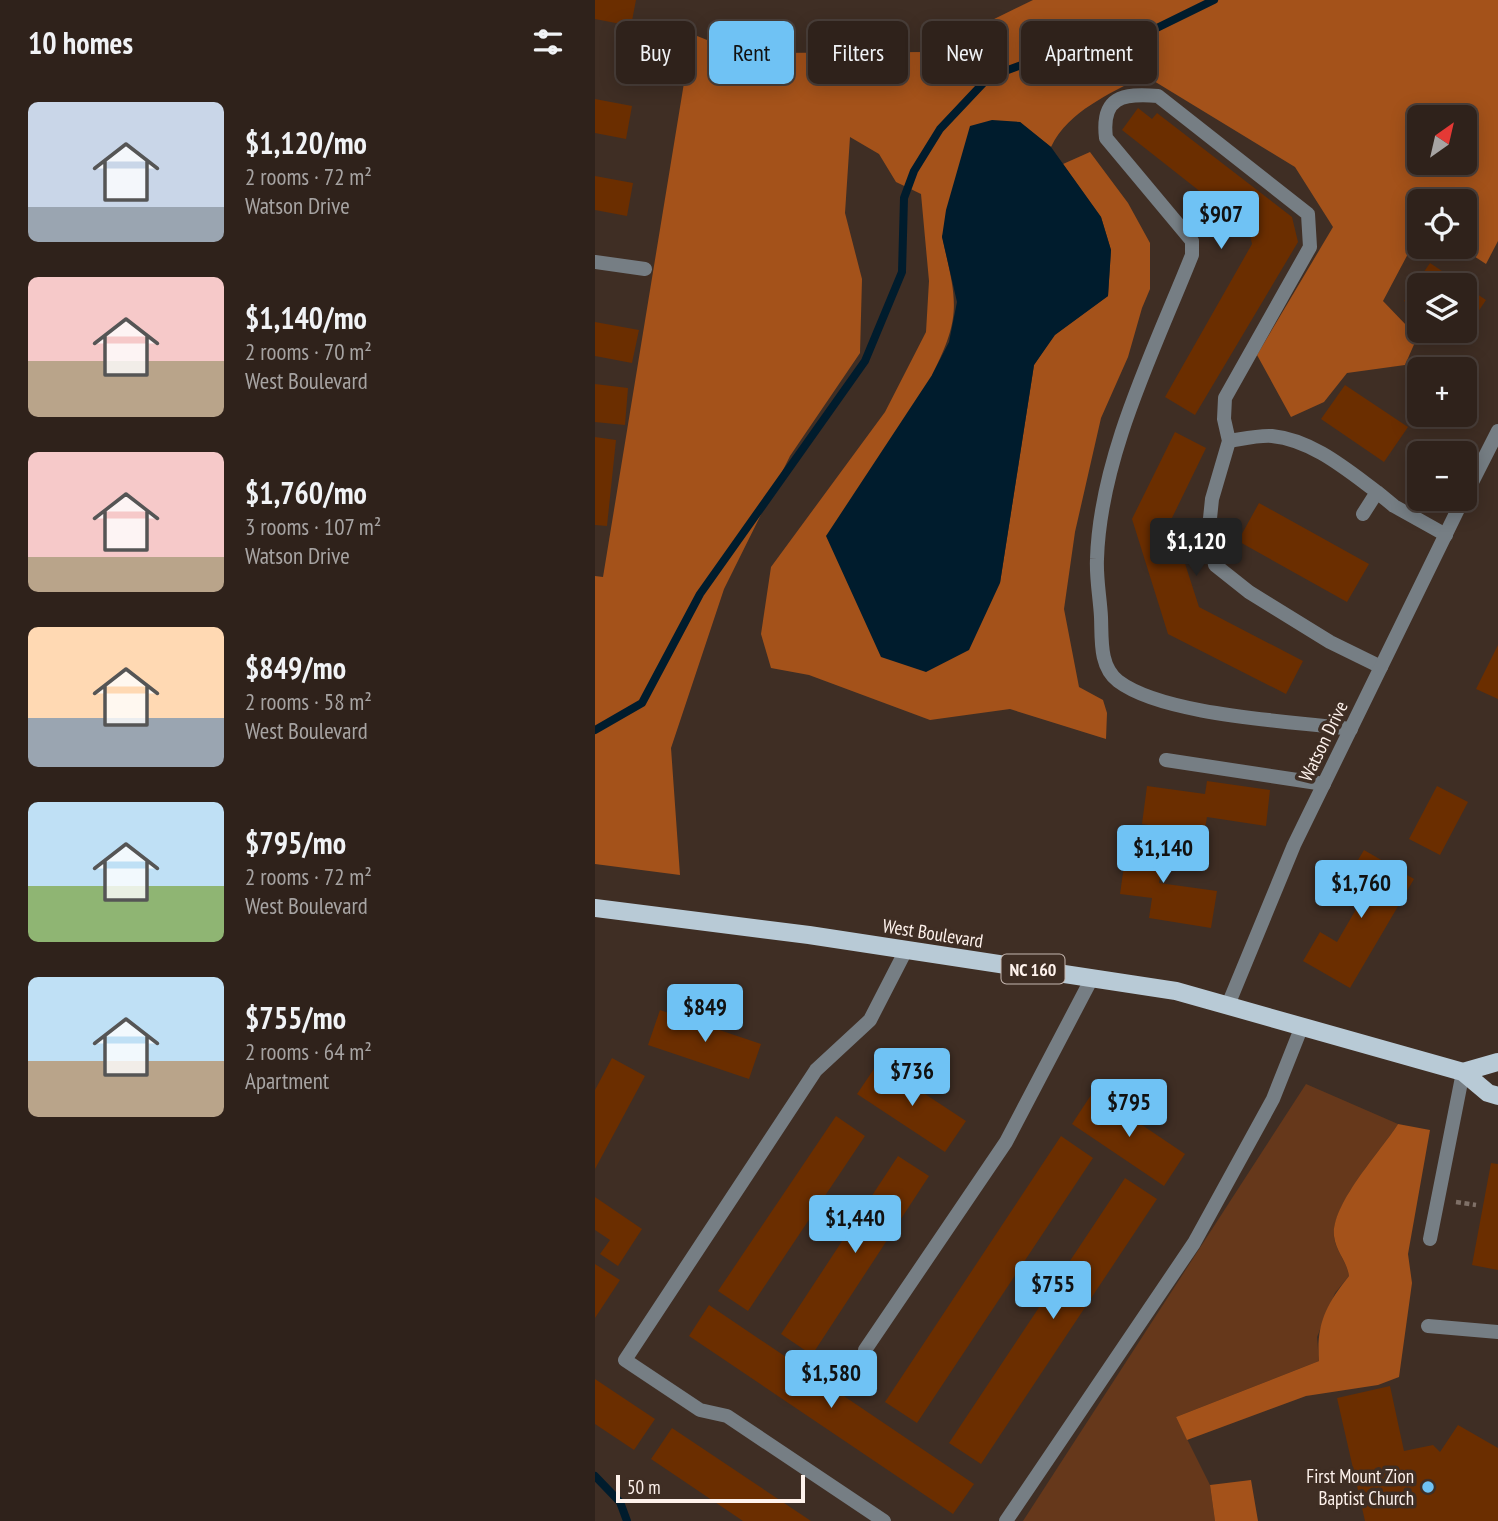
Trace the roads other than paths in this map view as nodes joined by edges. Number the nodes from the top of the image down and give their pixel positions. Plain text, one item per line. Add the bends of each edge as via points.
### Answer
1 (595, 262) edge
2 (645, 269) dead end
3 (1498, 431) edge
4 (1229, 441) junction
5 (1477, 472) edge
6 (1377, 492) junction
7 (1457, 511) edge
8 (1363, 514) dead end
9 (1445, 535) junction
10 (1381, 667) junction
11 (1351, 729) junction
12 (1166, 760) dead end
13 (1324, 784) junction
14 (595, 908) edge
15 (906, 950) junction
16 (1092, 978) junction
17 (1228, 1005) junction
18 (1302, 1026) junction
19 (1497, 1061) edge
20 (1463, 1072) junction
21 (1498, 1096) edge
22 (1430, 1239) dead end
23 (1428, 1326) dead end
24 (1498, 1332) edge
25 (865, 1350) dead end
26 (884, 1521) edge
27 (1006, 1521) edge

1 - 2 street
3 - 5 street, Watson Drive
4 - 6 street via 1272,436 1305,445 1336,461
4 - 10 street via 1212,499 1210,548 1215,565 1249,592 1330,642
4 - 11 street via 1225,398 1310,247 1308,214 1158,96 1129,94 1112,103 1103,118 1106,138 1192,242 1192,256 1131,405 1106,494 1097,558 1104,663 1130,690 1193,709
6 - 8 street
6 - 9 street
7 - 9 street, Watson Drive
9 - 10 street, Watson Drive
10 - 11 street, Watson Drive
11 - 13 street, Watson Drive
12 - 13 street
13 - 17 street, Watson Drive
14 - 15 main road, West Boulevard / NC 160
15 - 16 main road, West Boulevard / NC 160
15 - 26 street via 870,1020 816,1070 625,1360 700,1410 727,1416
16 - 17 main road, West Boulevard / NC 160 via 1176,991
16 - 25 street via 1006,1142
17 - 18 main road, West Boulevard / NC 160
18 - 20 main road, West Boulevard / NC 160
18 - 27 street via 1273,1099 1194,1242
19 - 20 main road
20 - 21 main road, West Boulevard / NC 160
20 - 22 street
23 - 24 street

